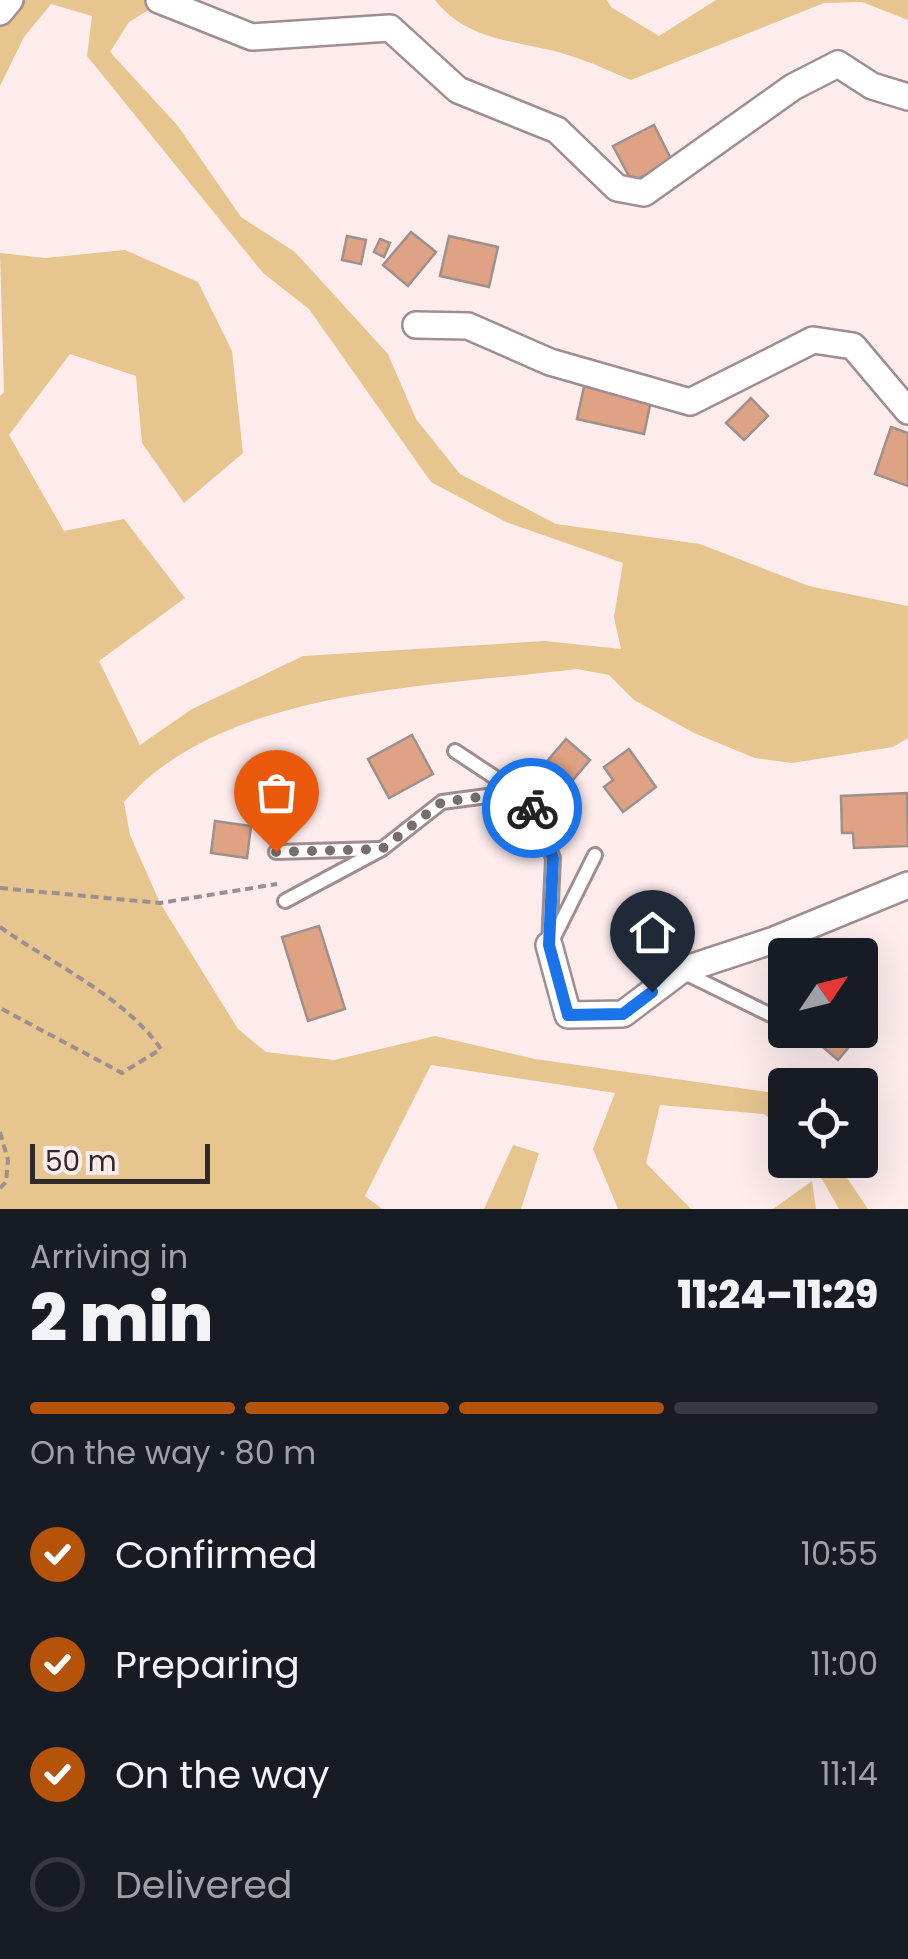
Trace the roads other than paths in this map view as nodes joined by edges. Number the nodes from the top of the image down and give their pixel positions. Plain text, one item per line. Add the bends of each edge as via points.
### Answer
1 (10, 0) edge
2 (159, 0) edge
3 (0, 12) edge
4 (908, 97) edge
5 (416, 325) dead end
6 (908, 412) edge
7 (455, 751) dead end
8 (529, 800) junction
9 (382, 849) junction
10 (276, 852) dead end
11 (594, 854) dead end
12 (908, 885) edge
13 (285, 901) road end
14 (549, 945) junction
15 (680, 971) junction
16 (768, 1014) edge

1 - 3 street
2 - 4 street via 252,36 390,28 458,90 557,130 618,188 644,193 792,87 838,64 872,86
5 - 6 street via 468,326 550,362 690,402 812,340 854,346
7 - 8 lane
8 - 9 lane via 442,802
8 - 14 lane via 553,858
9 - 10 lane
9 - 13 lane
11 - 14 lane
12 - 15 street
14 - 15 street via 568,1015 623,1014
15 - 16 lane

